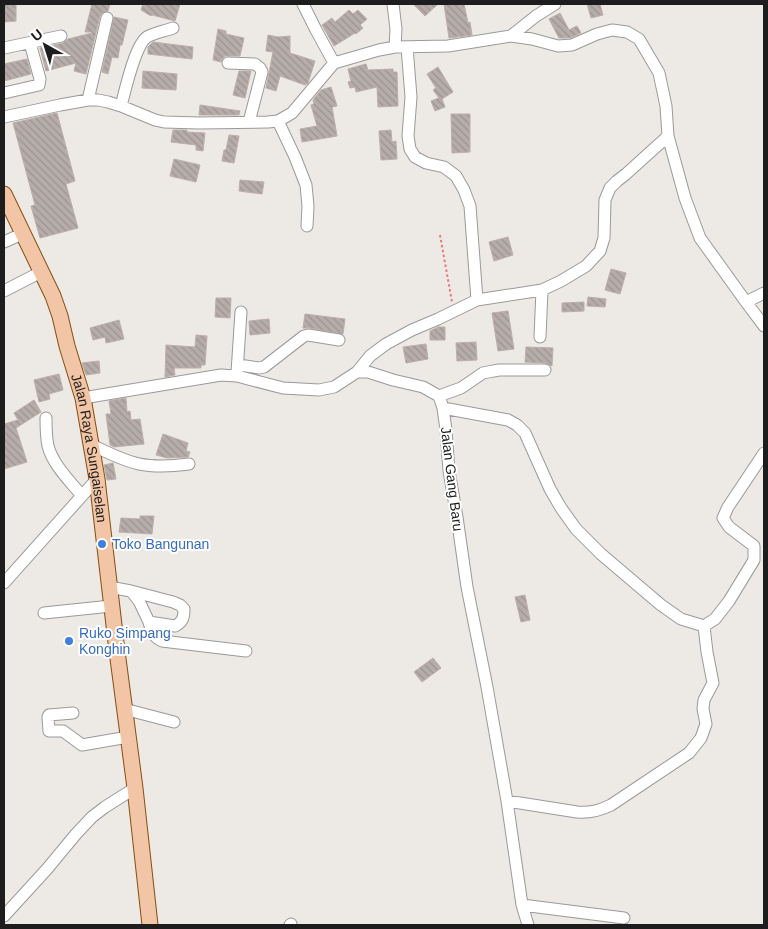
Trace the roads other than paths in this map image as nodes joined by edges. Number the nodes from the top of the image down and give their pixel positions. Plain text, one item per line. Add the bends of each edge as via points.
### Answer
1 (303, 4) edge
2 (393, 4) edge
3 (555, 4) edge
4 (107, 18) dead end
5 (173, 28) dead end
6 (61, 36) dead end
7 (511, 36) junction
8 (30, 43) junction
9 (395, 47) junction
10 (407, 47) junction
11 (4, 48) edge
12 (228, 63) dead end
13 (334, 63) junction
14 (4, 93) edge
15 (88, 100) junction
16 (121, 106) junction
17 (4, 117) edge
18 (278, 121) junction
19 (249, 122) junction
20 (668, 136) junction
21 (4, 194) edge
22 (307, 226) dead end
23 (22, 234) junction
24 (4, 242) edge
25 (41, 272) junction
26 (542, 290) junction
27 (4, 291) edge
28 (764, 293) edge
29 (477, 300) junction
30 (746, 302) junction
31 (242, 312) dead end
32 (764, 326) edge
33 (540, 337) dead end
34 (339, 340) dead end
35 (238, 370) junction
36 (545, 370) dead end
37 (357, 372) junction
38 (439, 396) junction
39 (83, 398) junction
40 (443, 408) junction
41 (46, 418) dead end
42 (92, 445) junction
43 (764, 452) edge
44 (189, 464) dead end
45 (97, 479) junction
46 (82, 496) junction
47 (4, 583) edge
48 (109, 587) junction
49 (131, 591) junction
50 (111, 606) junction
51 (44, 613) dead end
52 (149, 622) junction
53 (704, 626) junction
54 (246, 651) dead end
55 (124, 709) junction
56 (73, 713) dead end
57 (174, 722) dead end
58 (128, 737) junction
59 (135, 788) junction
60 (507, 801) junction
61 (522, 905) junction
62 (4, 916) edge
63 (624, 918) dead end
64 (150, 925) edge
65 (528, 925) edge

1 - 13 street
2 - 9 street
3 - 7 street
4 - 15 street
5 - 16 street via 142,43
6 - 8 street
7 - 10 street via 448,46
7 - 20 street via 558,46 572,45 612,30 627,32 639,39 659,73
8 - 11 street
8 - 14 street via 39,85
9 - 10 street
9 - 13 street
10 - 29 street via 411,97 410,148 415,157 444,167 456,176 464,190 470,206
12 - 19 street via 255,64 262,72
13 - 18 street via 292,113
15 - 16 street
15 - 17 street
16 - 19 street via 164,122
18 - 19 street
18 - 22 street via 306,185
20 - 26 street via 610,188 605,200 604,238 600,250 586,266
20 - 30 street via 700,238
21 - 23 main road, Jalan Raya Sungaiselan
23 - 24 street
23 - 25 main road, Jalan Raya Sungaiselan
25 - 27 street
25 - 39 main road, Jalan Raya Sungaiselan via 60,316
26 - 29 street
26 - 33 street
28 - 30 street
29 - 37 street via 386,344
30 - 32 street
31 - 35 street
34 - 35 street via 304,336 264,367
35 - 37 street via 284,388 319,390 334,387
35 - 39 street
36 - 38 street via 483,373 461,388
37 - 38 street via 423,387
38 - 40 street, Jalan Gang Baru
39 - 42 main road, Jalan Raya Sungaiselan
40 - 53 street via 508,420 517,425 525,433 550,489 576,529 661,605 681,619
40 - 60 street, Jalan Gang Baru via 449,471 473,625
41 - 46 street via 51,455
42 - 44 street via 139,465
42 - 45 main road, Jalan Raya Sungaiselan
43 - 53 street via 724,518 754,546 754,560 730,600 715,619
45 - 46 street
45 - 48 main road, Jalan Raya Sungaiselan
46 - 47 street
48 - 49 street
48 - 50 main road, Jalan Raya Sungaiselan
49 - 52 street
49 - 52 street via 174,602 184,609 182,620 176,626
50 - 51 street
50 - 55 main road, Jalan Raya Sungaiselan
52 - 54 street via 152,633 162,641
53 - 60 street via 713,683 704,700 706,724 701,738 689,753 598,811 577,812
55 - 57 street
55 - 58 main road, Jalan Raya Sungaiselan
56 - 58 street via 49,715 48,730 63,731 82,745
58 - 59 main road, Jalan Raya Sungaiselan
59 - 62 street via 92,817
59 - 64 main road, Jalan Raya Sungaiselan
60 - 61 street, Jalan Gang Baru
61 - 63 street
61 - 65 street, Jalan Gang Baru

